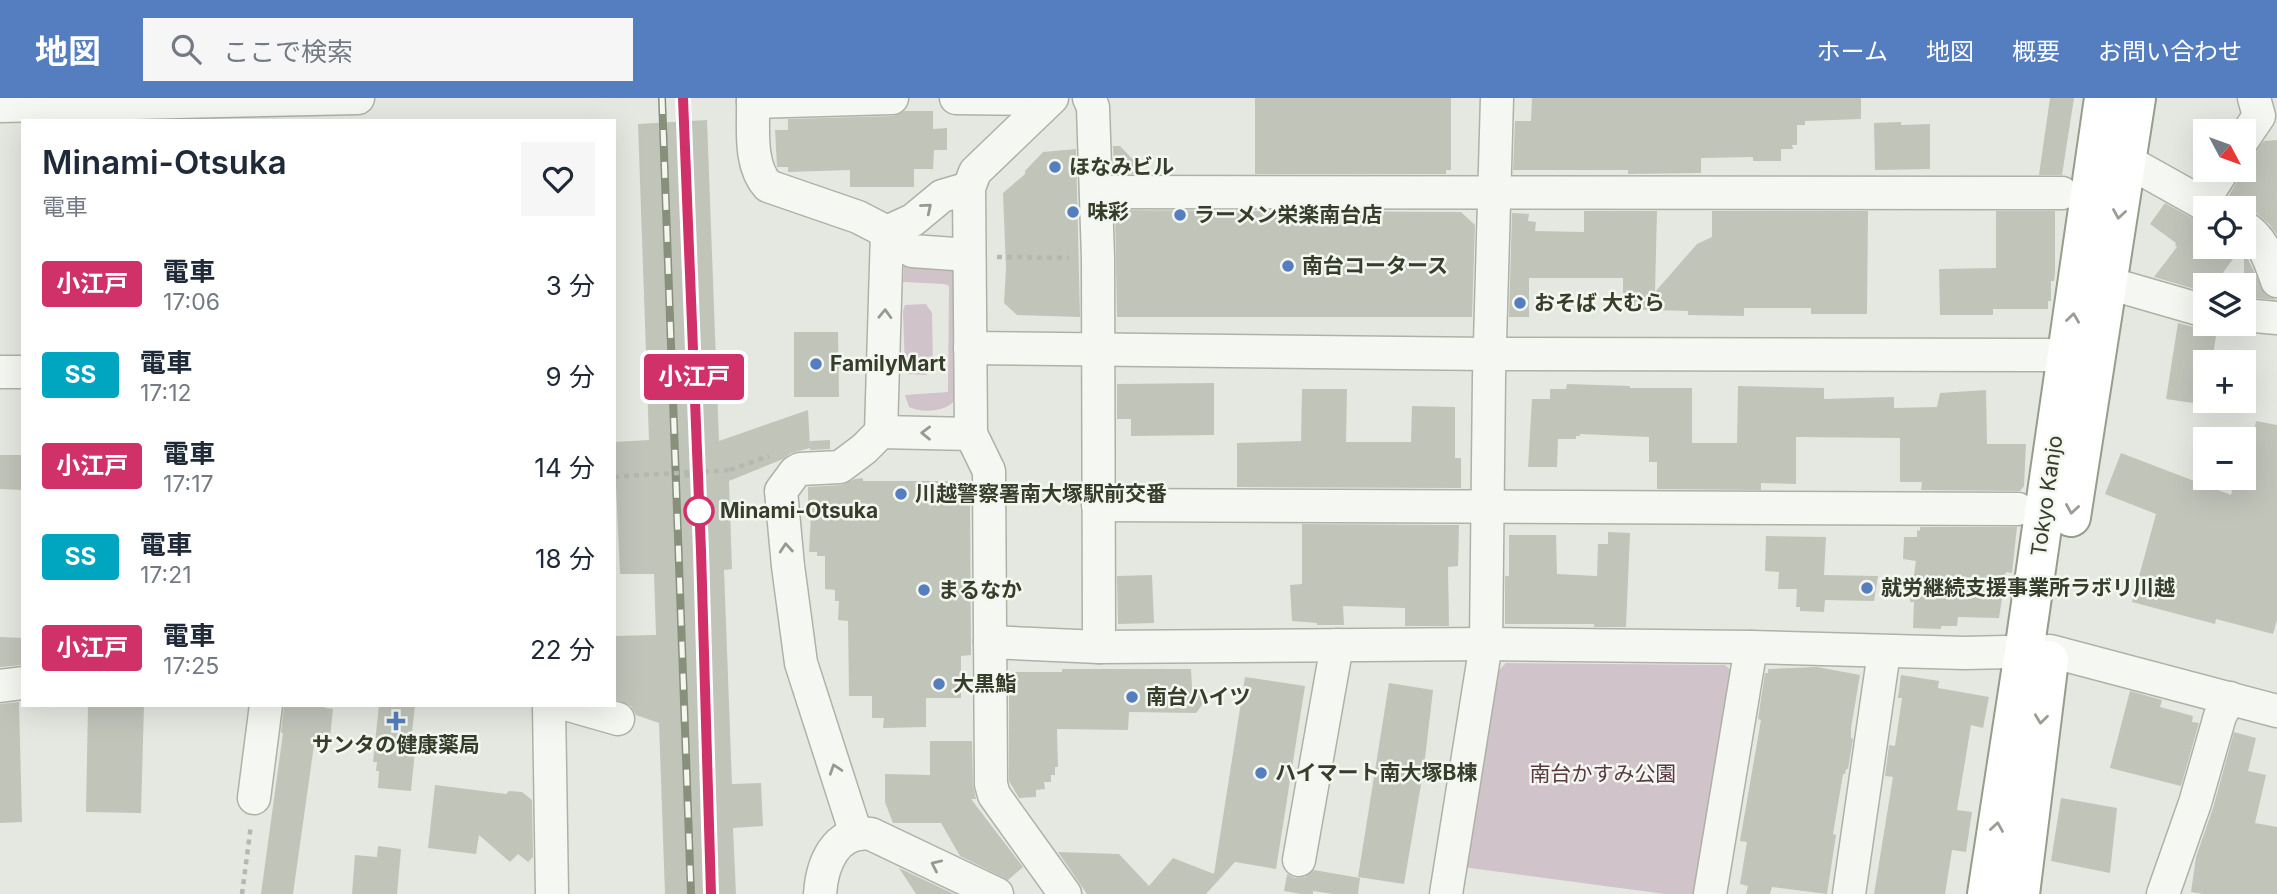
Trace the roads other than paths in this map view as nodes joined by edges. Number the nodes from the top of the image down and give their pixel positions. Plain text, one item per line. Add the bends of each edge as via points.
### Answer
1 (358, 98) edge
2 (892, 98) edge
3 (956, 98) edge
4 (1089, 98) edge
5 (1497, 98) edge
6 (2104, 98) edge
7 (2136, 98) edge
8 (1051, 99) edge
9 (753, 100) edge
10 (0, 106) edge
11 (359, 119) edge
12 (2127, 160) junction
13 (969, 188) junction
14 (1096, 192) junction
15 (2062, 193) dead end
16 (1494, 194) junction
17 (2193, 198) edge
18 (887, 232) junction
19 (2256, 238) edge
20 (982, 256) junction
21 (2277, 281) edge
22 (2108, 283) junction
23 (2193, 308) edge
24 (2256, 316) edge
25 (2277, 318) edge
26 (970, 348) junction
27 (1098, 349) junction
28 (1489, 354) junction
29 (2082, 357) junction
30 (0, 372) edge
31 (21, 372) edge
32 (881, 432) junction
33 (971, 434) junction
34 (1098, 505) junction
35 (1488, 506) junction
36 (2018, 509) dead end
37 (990, 642) junction
38 (1486, 644) junction
39 (1337, 645) junction
40 (1099, 647) junction
41 (1751, 647) junction
42 (1884, 652) junction
43 (2037, 652) junction
44 (21, 683) edge
45 (0, 686) edge
46 (2230, 698) junction
47 (266, 707) edge
48 (549, 707) edge
49 (576, 707) edge
50 (2277, 710) edge
51 (618, 719) dead end
52 (254, 798) road end
53 (856, 834) junction
54 (1299, 860) dead end
55 (552, 894) edge
56 (820, 894) edge
57 (997, 894) edge
58 (1065, 894) edge
59 (1446, 894) edge
60 (1710, 894) edge
61 (1849, 894) edge
62 (1987, 894) edge
63 (2020, 894) edge
64 (2163, 894) edge

1 - 10 street
1 - 11 street
2 - 9 street
3 - 8 street
4 - 14 street
5 - 16 street
29 -> 6 highway, Tokyo Kanjo
7 - 12 highway, Tokyo Kanjo
8 - 13 street via 975,172
9 - 18 street via 756,166 768,186 858,217
12 - 17 street
12 -> 22 highway, Tokyo Kanjo
18 -> 13 street via 913,220 942,195
13 - 20 street
14 - 16 street
14 - 27 street
15 - 16 street
16 - 28 street
18 - 20 street via 912,251
32 -> 18 street
19 - 21 street
20 - 26 street
22 - 23 street
22 - 29 highway, Tokyo Kanjo
24 - 25 street
26 - 27 street
26 - 33 street
27 - 28 street
27 - 34 street
28 - 29 street
28 - 35 street
29 - 43 highway, Tokyo Kanjo
30 - 31 street
33 -> 32 street
53 -> 32 street via 801,663 781,491 800,469 840,467
33 - 37 street via 989,471
34 - 35 street
34 - 40 street
35 - 36 street
35 - 38 street
37 - 40 street
37 - 58 street via 994,795
38 - 39 street
38 - 41 street
38 - 59 street
39 - 40 street
39 - 54 street
41 - 42 street
41 - 60 street
42 - 43 street
42 - 61 street
43 - 46 street
62 -> 43 highway, Tokyo Kanjo
43 -> 63 highway, Tokyo Kanjo
44 - 45 street
46 - 50 street
46 - 64 street via 2220,716
47 - 52 street
48 - 55 street
49 - 51 street
53 - 56 street via 842,842 825,863
57 -> 53 street via 871,834

